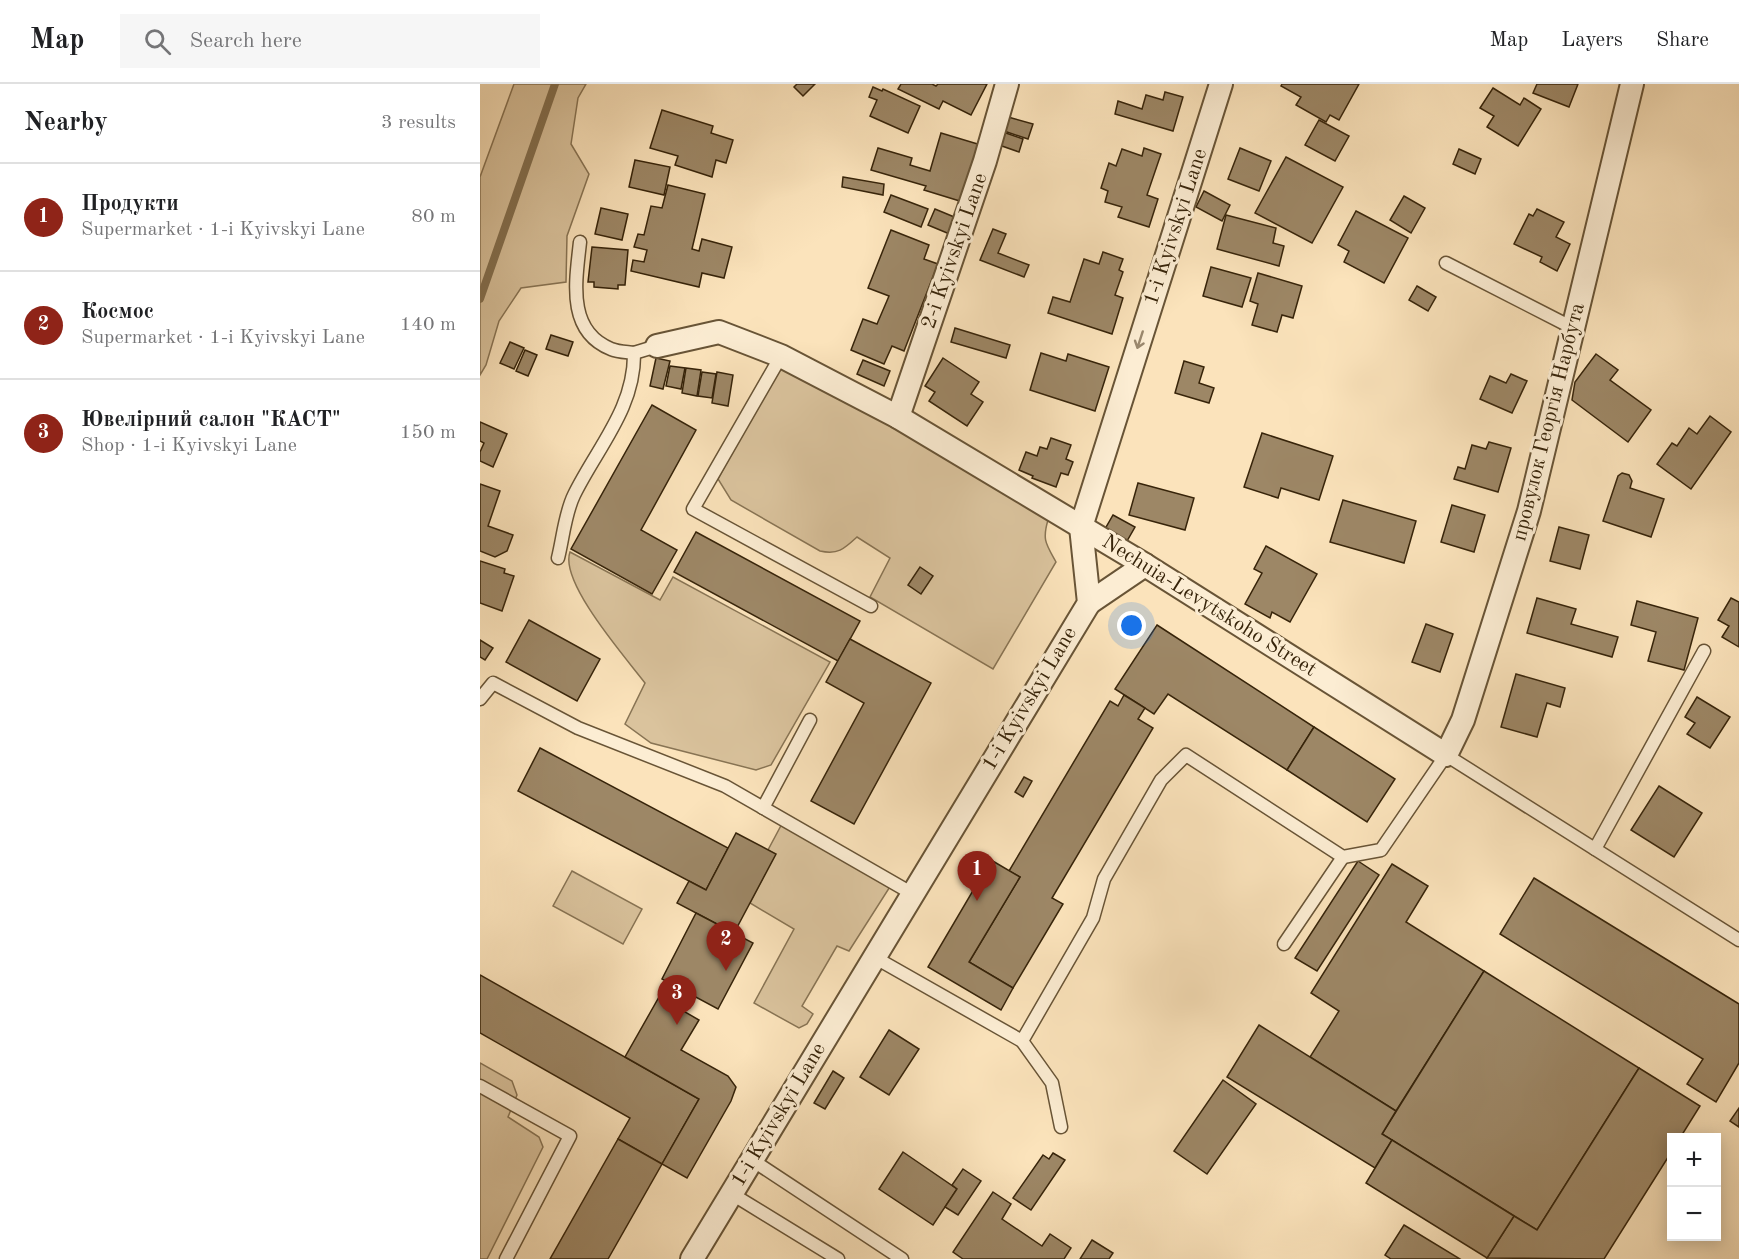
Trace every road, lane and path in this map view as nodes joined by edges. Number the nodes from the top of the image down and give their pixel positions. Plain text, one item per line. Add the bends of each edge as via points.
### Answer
1 (1007, 84) edge
2 (1221, 84) edge
3 (1632, 84) edge
4 (580, 242) dead end
5 (1446, 263) dead end
6 (1573, 328) junction
7 (657, 346) joint
8 (634, 353) junction
9 (781, 356) junction
10 (898, 417) junction
11 (1081, 527) junction
12 (558, 558) dead end
13 (1145, 565) junction
14 (1089, 603) junction
15 (870, 606) dead end
16 (1704, 651) dead end
17 (480, 699) edge
18 (810, 720) dead end
19 (1446, 755) junction
20 (764, 808) junction
21 (1595, 849) junction
22 (1343, 856) junction
23 (913, 894) junction
24 (1739, 940) edge
25 (1284, 944) dead end
26 (874, 957) junction
27 (1022, 1041) junction
28 (480, 1086) edge
29 (1061, 1127) dead end
30 (752, 1160) junction
31 (732, 1194) junction
32 (506, 1259) edge
33 (692, 1259) edge
34 (838, 1259) edge
35 (902, 1259) edge

1 - 10 street, 2-i Kyivskyi Lane via 985,161
2 -> 11 street, 1-i Kyivskyi Lane
3 - 6 street, провулок Георгія Нарбута
4 - 8 lane via 576,287 579,315 588,333 611,349
5 - 6 lane
6 - 19 street, провулок Георгія Нарбута via 1529,511 1463,720
7 - 8 lane
7 - 9 street, Nechuia-Levytskoho Street via 719,332
8 - 12 lane via 626,402 573,497
9 - 10 street, Nechuia-Levytskoho Street
9 - 15 lane via 693,509
10 - 11 street, Nechuia-Levytskoho Street
11 - 13 street, Nechuia-Levytskoho Street
11 - 14 street, 1-i Kyivskyi Lane
13 - 14 street
13 - 19 street, Nechuia-Levytskoho Street
14 - 23 street, 1-i Kyivskyi Lane
16 - 21 lane
17 - 20 lane via 493,683 578,728 725,786
18 - 20 lane
19 - 21 lane, Nechuia-Levytskoho Street
19 - 22 lane via 1381,850
20 - 23 lane
21 - 24 lane, Nechuia-Levytskoho Street
22 - 25 lane
22 - 27 lane via 1186,755 1161,780 1149,800 1104,879 1093,918
23 - 26 street, 1-i Kyivskyi Lane
26 - 27 lane
26 - 30 street, 1-i Kyivskyi Lane
27 - 29 lane via 1052,1083
28 - 32 lane via 570,1136
30 - 31 street, 1-i Kyivskyi Lane
30 - 35 lane
31 - 33 street, 1-i Kyivskyi Lane
31 - 34 lane

